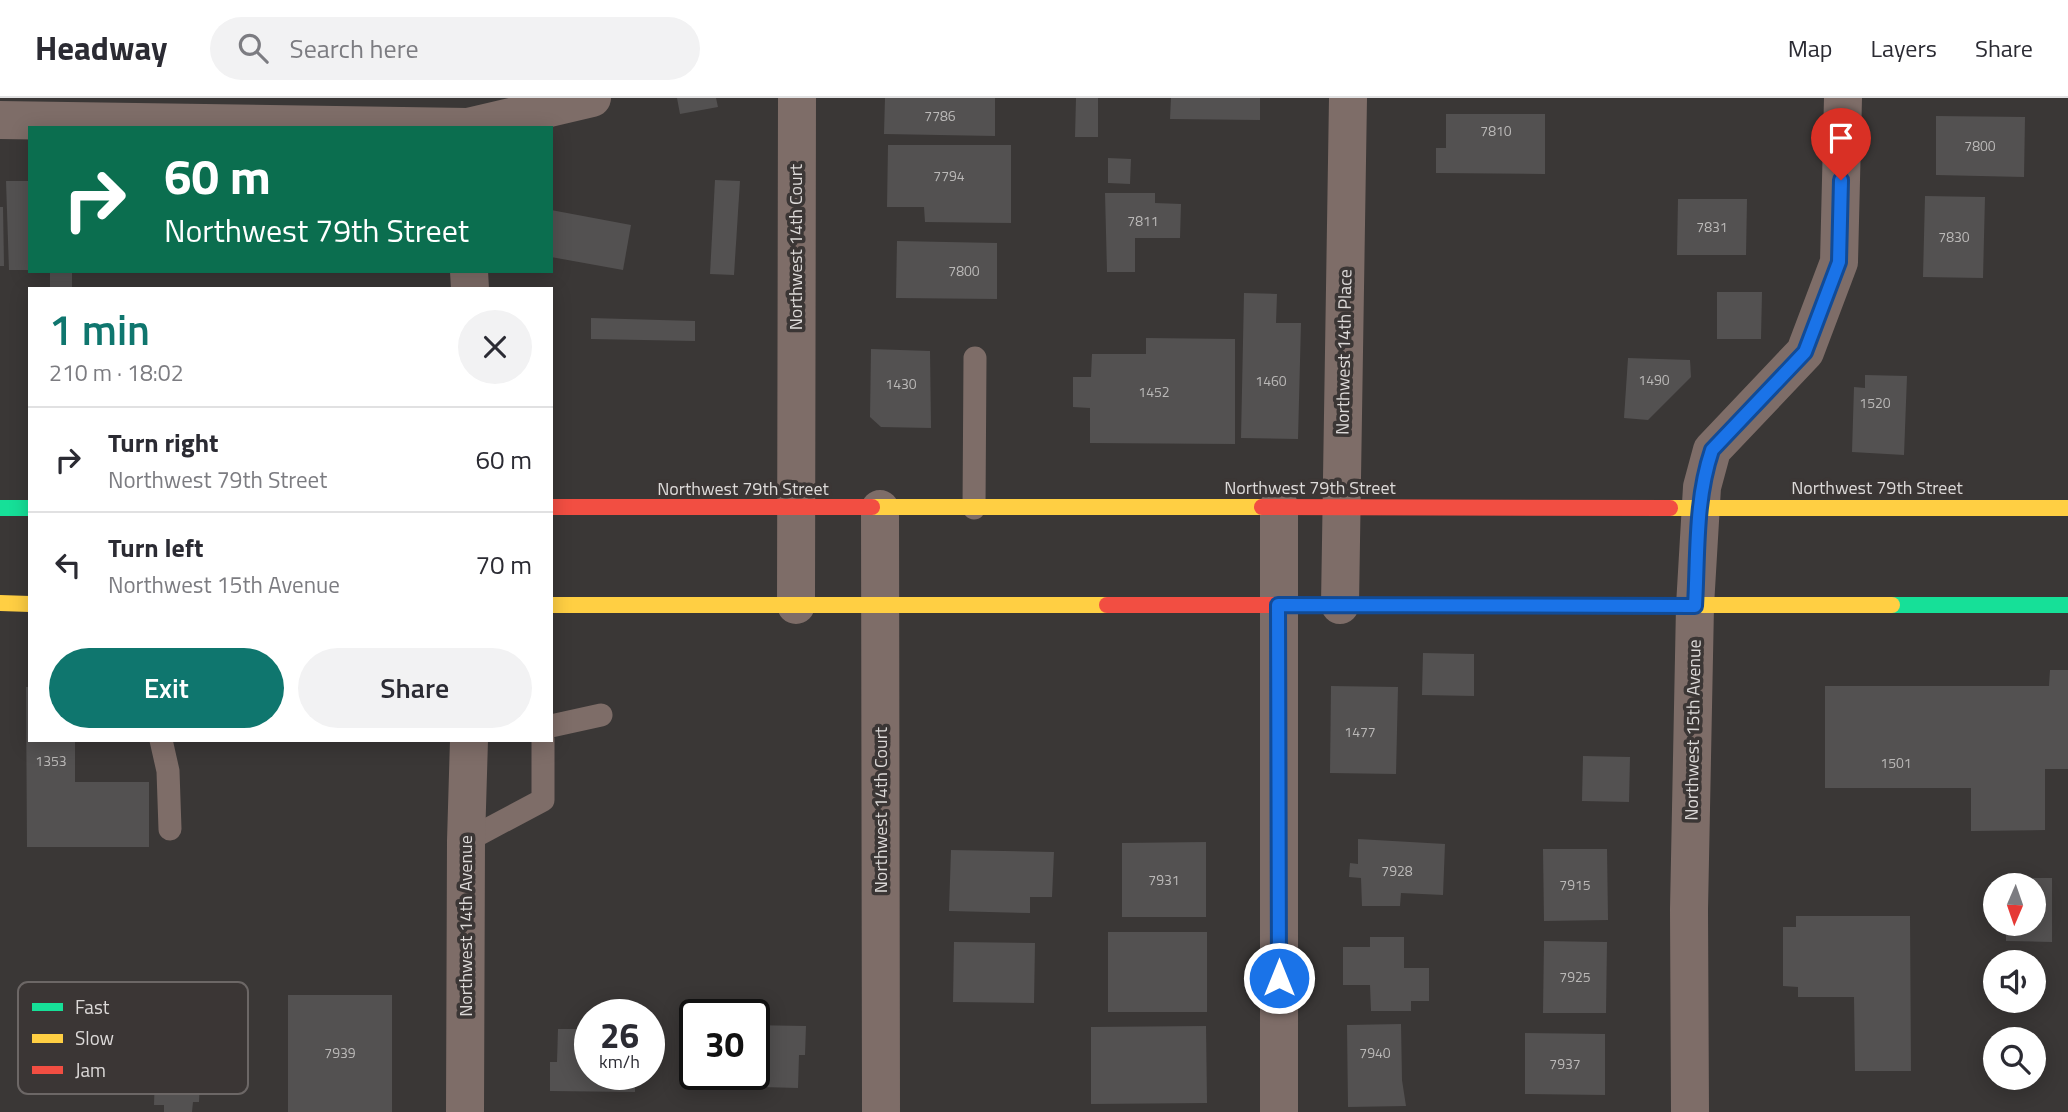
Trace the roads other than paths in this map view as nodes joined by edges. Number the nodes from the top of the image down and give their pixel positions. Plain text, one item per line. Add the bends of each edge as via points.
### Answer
1 (468, 98) edge
2 (592, 98) edge
3 (797, 98) edge
4 (1348, 98) edge
5 (1843, 98) edge
6 (88, 109) edge
7 (284, 111) edge
8 (0, 120) edge
9 (456, 126) edge
10 (468, 126) edge
11 (472, 126) edge
12 (975, 358) dead end
13 (1279, 506) junction
14 (553, 507) edge
15 (1342, 507) junction
16 (0, 508) edge
17 (28, 508) edge
18 (795, 508) junction
19 (1700, 508) junction
20 (2068, 508) edge
21 (880, 509) junction
22 (974, 509) junction
23 (0, 603) edge
24 (28, 604) edge
25 (553, 605) edge
26 (796, 605) junction
27 (881, 605) junction
28 (1278, 605) junction
29 (1340, 605) junction
30 (2068, 605) edge
31 (1695, 606) junction
32 (601, 715) dead end
33 (553, 726) edge
34 (161, 742) edge
35 (469, 742) edge
36 (543, 742) edge
37 (170, 829) dead end
38 (466, 841) junction
39 (465, 1112) edge
40 (881, 1112) edge
41 (1279, 1112) edge
42 (1690, 1112) edge

1 - 10 street
2 - 11 street
3 - 18 street, Northwest 14th Court
4 - 15 street, Northwest 14th Place
5 - 19 street, Northwest 15th Avenue via 1839,262 1805,352 1712,450
6 - 7 street
6 - 8 street
7 - 9 street
12 - 22 lane
13 - 15 main road, Northwest 79th Street
13 - 22 main road, Northwest 79th Street
13 - 28 street
14 - 18 main road, Northwest 79th Street
15 - 19 main road, Northwest 79th Street
15 - 29 street, Northwest 14th Place
16 - 17 main road
18 - 21 main road, Northwest 79th Street
18 - 26 street, Northwest 14th Court
19 - 20 main road, Northwest 79th Street
19 - 31 street, Northwest 15th Avenue
21 - 22 main road, Northwest 79th Street
21 - 27 street, Northwest 14th Court
23 - 24 main road
25 - 26 main road
26 - 27 main road
27 - 28 main road
27 - 40 street, Northwest 14th Court
28 - 29 main road
28 - 41 street
29 - 31 main road
30 - 31 main road
31 - 42 street, Northwest 15th Avenue
32 - 33 lane
34 - 37 lane via 168,771
35 - 38 street, Northwest 14th Avenue
36 - 38 lane via 543,800
38 - 39 street, Northwest 14th Avenue

